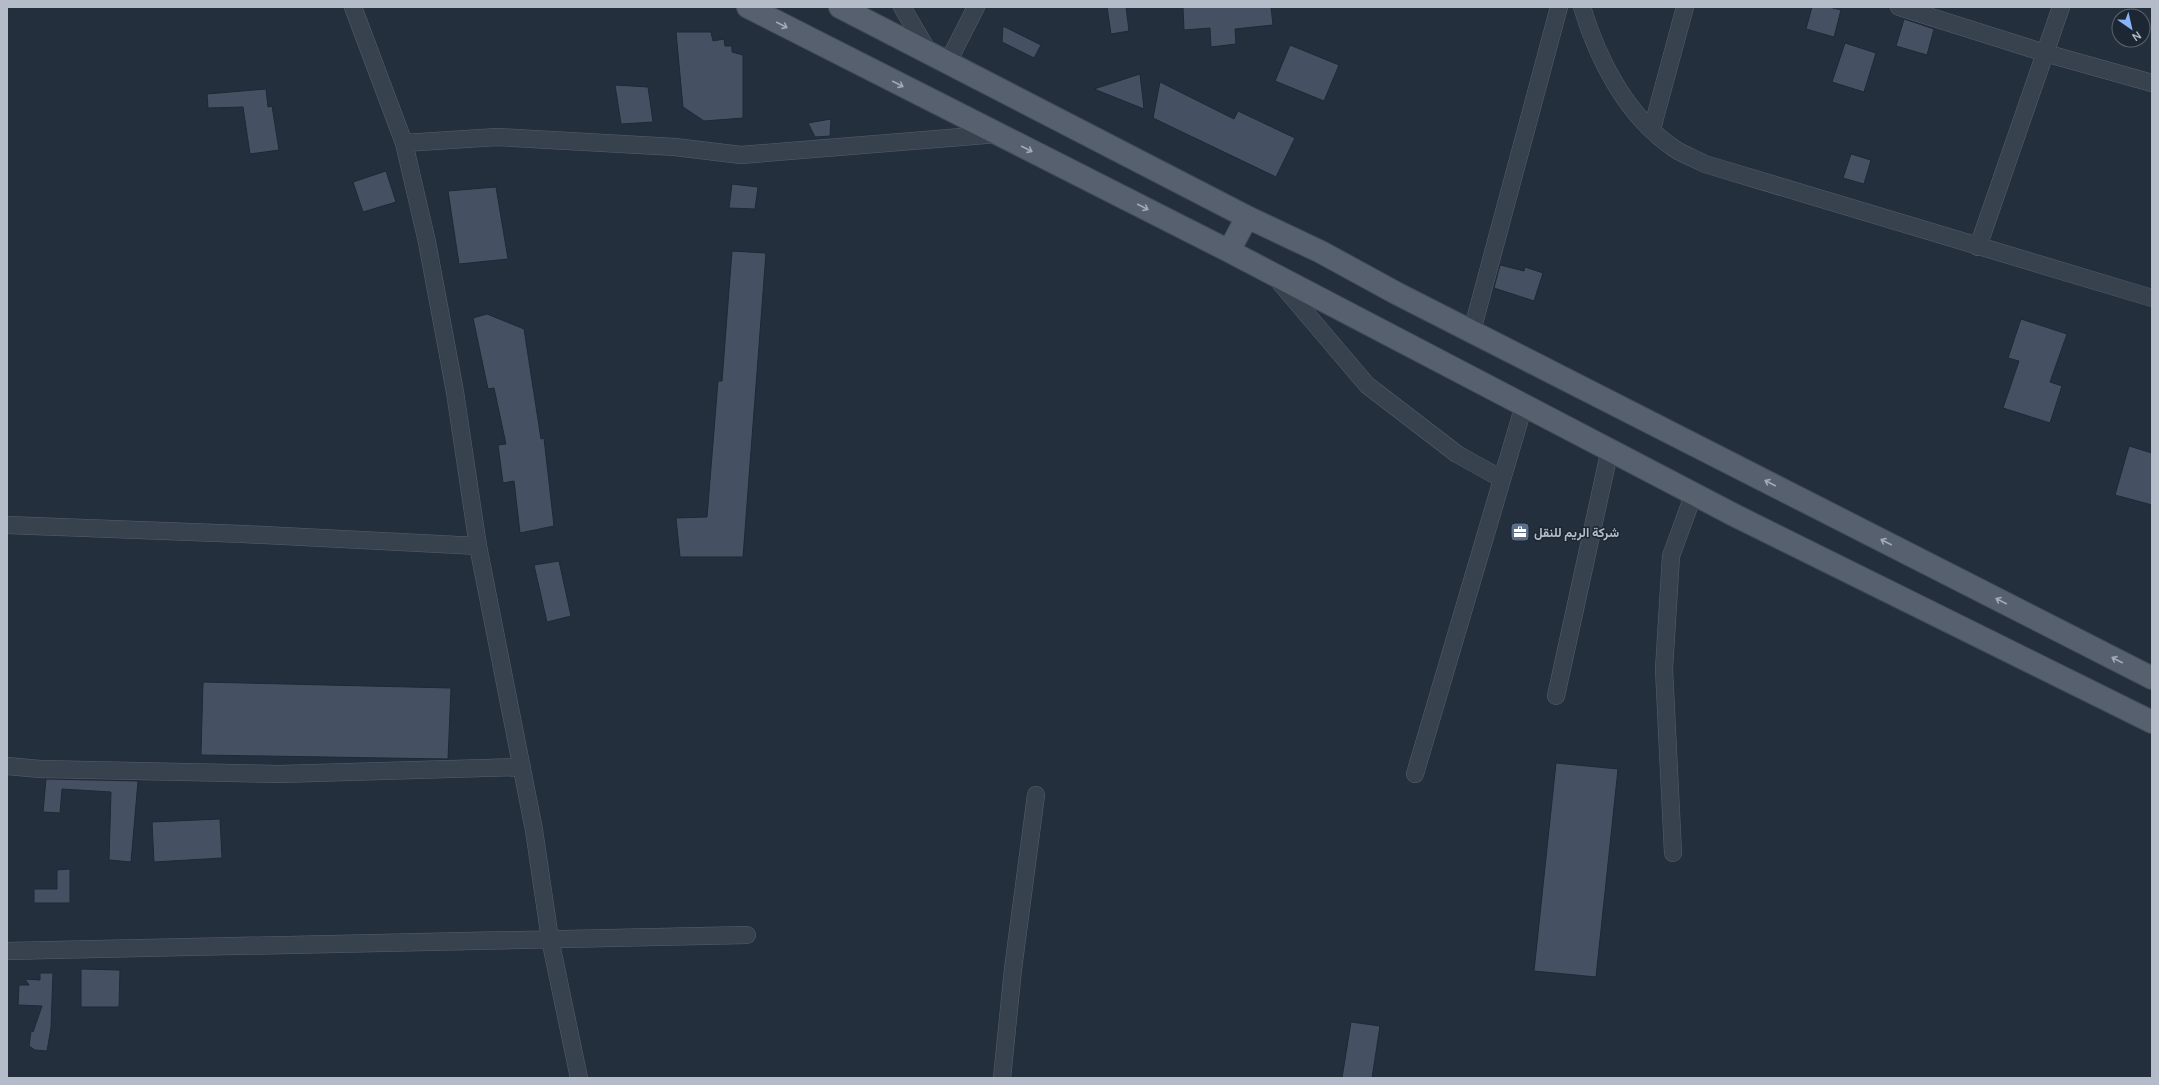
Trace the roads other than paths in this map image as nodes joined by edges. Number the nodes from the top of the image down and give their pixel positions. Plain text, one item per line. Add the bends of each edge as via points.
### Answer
1 (353, 7) edge
2 (748, 7) edge
3 (840, 7) edge
4 (902, 7) edge
5 (976, 7) edge
6 (1559, 7) edge
7 (1582, 7) edge
8 (1685, 7) edge
9 (1899, 7) edge
10 (2061, 7) edge
11 (928, 52) junction
12 (2045, 53) junction
13 (948, 62) junction
14 (2152, 83) edge
15 (1652, 129) junction
16 (998, 134) junction
17 (404, 142) junction
18 (1247, 217) junction
19 (1978, 247) junction
20 (1229, 251) junction
21 (1272, 273) junction
22 (2152, 298) edge
23 (1472, 331) junction
24 (1524, 405) junction
25 (1610, 449) junction
26 (1502, 479) junction
27 (1694, 493) junction
28 (7, 525) edge
29 (478, 546) junction
30 (2152, 678) edge
31 (1556, 696) dead end
32 (2152, 722) edge
33 (7, 766) edge
34 (522, 767) junction
35 (1415, 774) dead end
36 (1036, 795) dead end
37 (1673, 854) dead end
38 (747, 935) dead end
39 (550, 939) junction
40 (7, 951) edge
41 (579, 1078) edge
42 (1002, 1078) edge

1 - 17 street
2 -> 16 main road
3 - 11 main road
4 - 11 street
5 - 13 street
6 - 23 street
7 - 15 street via 1590,35 1620,94
8 - 15 street
9 - 12 street
10 - 12 street
11 - 13 main road
12 - 14 street
12 - 19 street
13 - 18 main road
15 - 19 street via 1675,149 1705,164
16 - 17 street via 741,155 675,147 497,137
16 -> 20 main road
17 - 29 street via 427,242
18 - 20 main road
18 - 23 main road via 1321,252
19 - 22 street
20 - 21 main road
21 - 24 main road
21 - 26 street via 1367,385 1457,454
30 -> 23 main road
24 - 25 main road
24 - 26 street
25 - 27 main road
25 - 31 street
26 - 35 street
27 - 32 main road
27 - 37 street via 1672,556 1664,670
28 - 29 street via 235,533
29 - 34 street
33 - 34 street via 280,774
34 - 39 street
36 - 42 street
38 - 39 street
39 - 40 street
39 - 41 street

